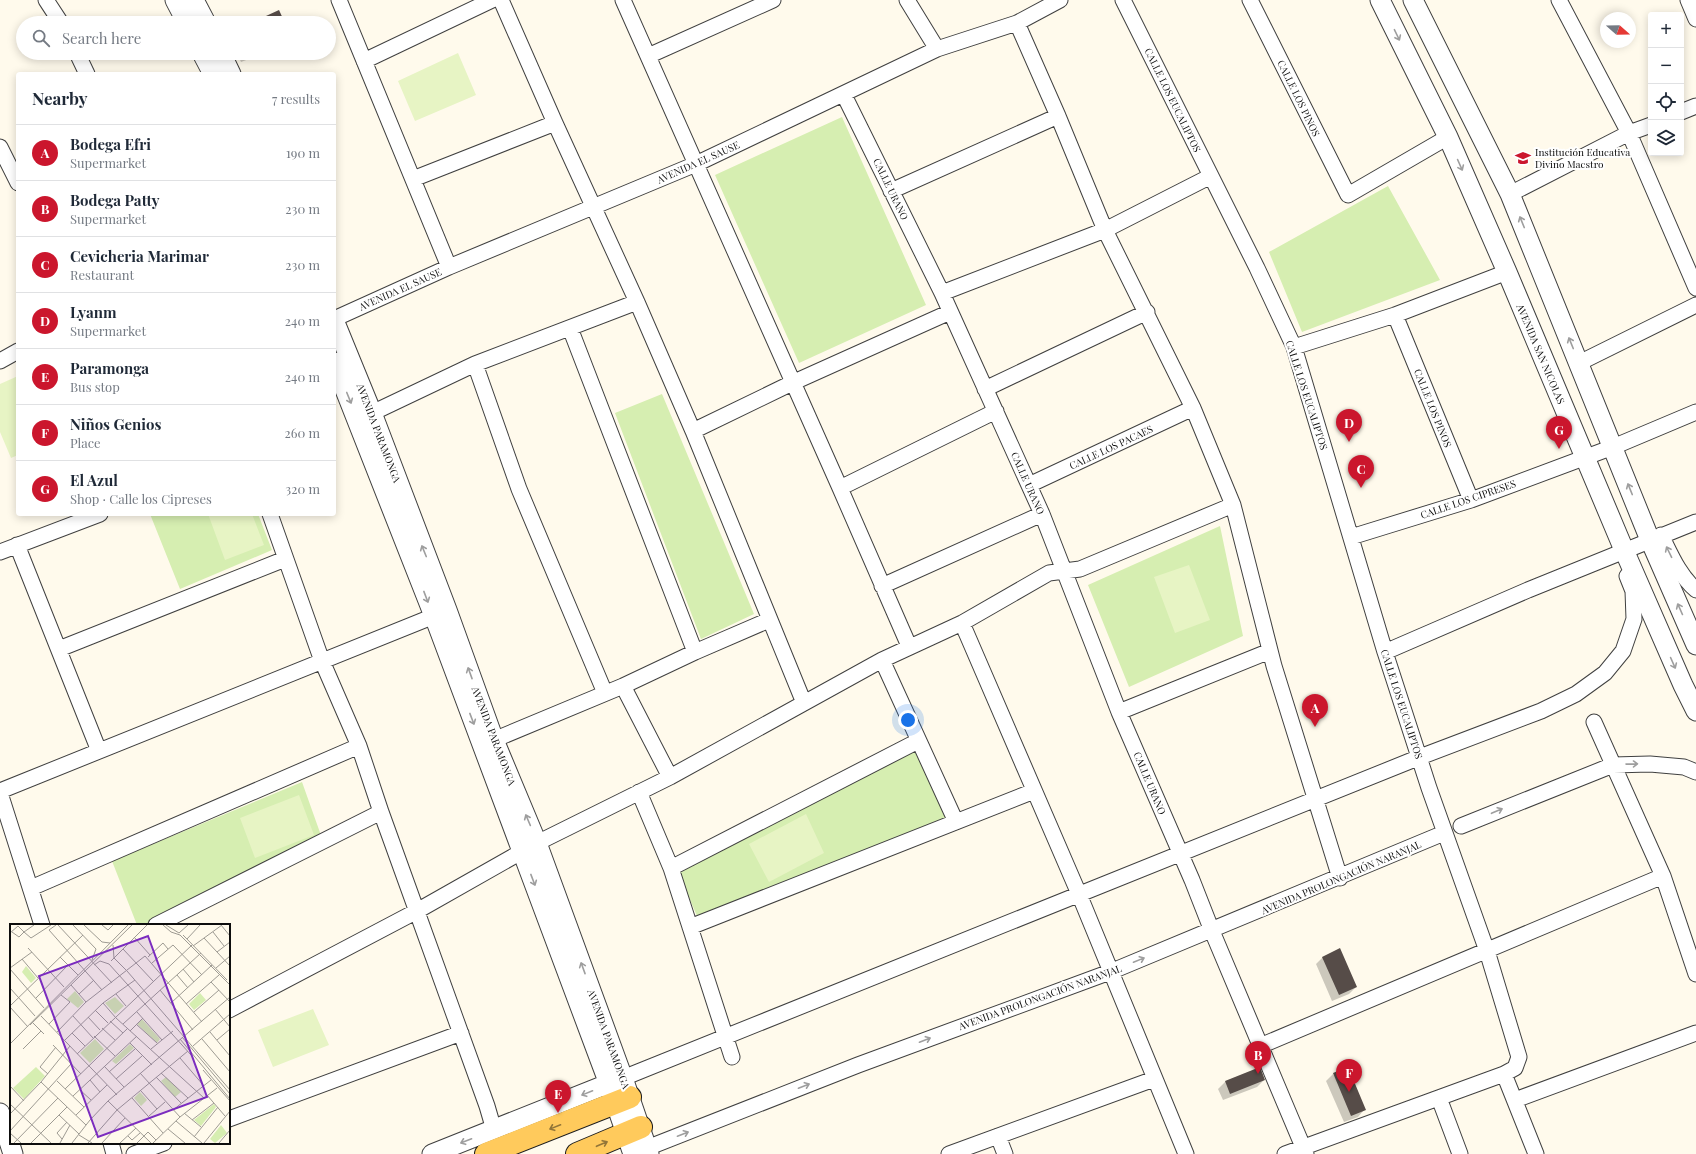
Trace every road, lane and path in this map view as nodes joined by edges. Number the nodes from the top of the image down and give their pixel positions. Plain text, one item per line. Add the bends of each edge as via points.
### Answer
1 (46, 0) edge
2 (175, 0) edge
3 (194, 0) edge
4 (339, 0) edge
5 (492, 0) edge
6 (501, 0) edge
7 (623, 0) edge
8 (772, 0) edge
9 (908, 0) edge
10 (1060, 0) edge
11 (1123, 0) edge
12 (1250, 0) edge
13 (1380, 0) edge
14 (1413, 0) edge
15 (1559, 0) edge
16 (1688, 0) edge
17 (56, 16) edge
18 (183, 16) edge
19 (202, 16) edge
20 (1696, 19) edge
21 (1017, 23) junction
22 (937, 49) junction
23 (648, 56) junction
24 (80, 60) edge
25 (206, 60) edge
26 (224, 60) edge
27 (364, 61) junction
28 (86, 72) edge
29 (212, 72) edge
30 (230, 72) edge
31 (844, 95) junction
32 (1696, 106) edge
33 (1684, 111) edge
34 (1058, 116) junction
35 (555, 123) junction
36 (1648, 125) edge
37 (1629, 134) junction
38 (1448, 137) junction
39 (0, 147) edge
40 (696, 164) junction
41 (1211, 176) junction
42 (16, 179) edge
43 (413, 179) junction
44 (891, 191) junction
45 (1510, 194) junction
46 (593, 206) junction
47 (1105, 230) junction
48 (449, 267) junction
49 (1507, 272) junction
50 (1696, 288) edge
51 (942, 294) junction
52 (637, 302) junction
53 (1696, 305) edge
54 (950, 312) junction
55 (1146, 312) junction
56 (1395, 315) junction
57 (336, 319) edge
58 (336, 325) edge
59 (570, 328) junction
60 (1294, 347) junction
61 (16, 352) edge
62 (0, 361) edge
63 (1579, 363) junction
64 (475, 364) junction
65 (336, 367) edge
66 (792, 383) junction
67 (986, 389) junction
68 (1194, 408) junction
69 (996, 412) junction
70 (1696, 412) edge
71 (372, 413) junction
72 (693, 431) junction
73 (1613, 448) junction
74 (1585, 458) junction
75 (1029, 485) junction
76 (840, 488) junction
77 (1471, 500) junction
78 (1233, 506) junction
79 (1042, 514) junction
80 (95, 516) edge
81 (271, 516) edge
82 (1696, 522) edge
83 (1351, 537) junction
84 (1655, 538) junction
85 (17, 546) junction
86 (1620, 551) junction
87 (0, 552) edge
88 (285, 560) junction
89 (1065, 571) junction
90 (882, 586) junction
91 (1696, 590) edge
92 (440, 613) junction
93 (769, 620) junction
94 (962, 623) junction
95 (1696, 645) edge
96 (909, 646) junction
97 (59, 649) junction
98 (1270, 651) junction
99 (695, 652) junction
100 (1385, 652) junction
101 (882, 660) junction
102 (322, 661) junction
103 (623, 686) junction
104 (605, 693) junction
105 (804, 703) junction
106 (1696, 711) edge
107 (1119, 712) junction
108 (1594, 722) dead end
109 (918, 741) junction
110 (488, 743) junction
111 (359, 746) junction
112 (99, 751) junction
113 (1420, 757) junction
114 (1613, 765) junction
115 (1696, 772) edge
116 (670, 777) junction
117 (1034, 791) junction
118 (0, 792) edge
119 (639, 792) junction
120 (1315, 799) junction
121 (381, 812) junction
122 (956, 822) junction
123 (1461, 826) dead end
124 (1444, 833) junction
125 (530, 847) junction
126 (1181, 853) junction
127 (671, 868) junction
128 (1663, 876) junction
129 (1340, 878) junction
130 (31, 888) junction
131 (1079, 894) junction
132 (417, 911) junction
133 (42, 924) edge
134 (158, 924) edge
135 (690, 927) junction
136 (1212, 931) junction
137 (1487, 951) junction
138 (1110, 972) junction
139 (1696, 974) edge
140 (230, 1009) edge
141 (461, 1033) junction
142 (1696, 1033) edge
143 (726, 1037) junction
144 (1260, 1046) junction
145 (732, 1057) dead end
146 (1504, 1074) junction
147 (1154, 1079) junction
148 (620, 1090) junction
149 (1439, 1098) junction
150 (1515, 1100) junction
151 (230, 1119) edge
152 (5, 1122) edge
153 (494, 1130) junction
154 (998, 1136) junction
155 (10, 1142) edge
156 (10, 1144) edge
157 (110, 1144) edge
158 (161, 1144) edge
159 (637, 1146) edge
160 (1305, 1151) edge
161 (13, 1154) edge
162 (114, 1154) edge
163 (134, 1154) edge
164 (432, 1154) edge
165 (486, 1154) edge
166 (577, 1154) edge
167 (949, 1154) edge
168 (1005, 1154) edge
169 (1186, 1154) edge
170 (1285, 1154) edge
171 (1460, 1154) edge
172 (1536, 1154) edge

1 - 17 street
2 - 18 street
3 - 19 street
4 - 27 street
5 - 27 street
6 - 35 street
7 - 23 street
8 - 23 street
9 - 22 street
10 - 21 street, AVENIDA EL SAUSE
11 - 41 street, CALLE LOS EUCALIPTOS
12 - 38 street, CALLE LOS PINOS via 1348,195
13 -> 38 street, AVENIDA SAN NICOLAS
14 - 45 street
15 - 37 street
16 - 20 street
21 - 22 street, AVENIDA EL SAUSE
21 - 34 street
22 - 31 street, AVENIDA EL SAUSE
23 - 40 street
24 - 28 street
25 - 29 street
26 - 30 street
27 - 43 street
31 - 40 street, AVENIDA EL SAUSE
31 - 44 street, CALLE URANO
32 - 33 street
34 - 44 street
34 - 47 street
35 - 43 street
35 - 46 street
36 - 37 street
37 - 45 street
37 - 50 street
38 -> 49 street, AVENIDA SAN NICOLAS
39 - 42 street
40 - 46 street, AVENIDA EL SAUSE
40 - 66 street
41 - 47 street
41 - 60 street, CALLE LOS EUCALIPTOS
43 - 48 street
44 - 51 street, CALLE URANO
63 -> 45 street
46 - 48 street, AVENIDA EL SAUSE
46 - 52 street
47 - 51 street
47 - 55 street
48 - 57 street, AVENIDA EL SAUSE
49 - 56 street
49 - 74 street, AVENIDA SAN NICOLAS
51 - 54 street, CALLE URANO
52 - 59 street
52 - 72 street
53 - 63 street
54 - 66 street
54 - 67 street, CALLE URANO
55 - 67 street
55 - 68 street
56 - 60 street
56 - 77 street, CALLE LOS PINOS
58 - 71 street, AVENIDA PARAMONGA
59 - 64 street
59 - 99 street
60 - 83 street, CALLE LOS EUCALIPTOS
61 - 62 street
63 - 73 street
64 - 71 street
64 - 104 street via 519,489
65 -> 92 street, AVENIDA PARAMONGA
66 - 72 street
66 - 76 street
67 - 69 street, CALLE URANO
68 - 75 street, CALLE LOS PACAES
68 - 78 street
69 - 75 street, CALLE URANO
69 - 76 street
70 - 73 street, CALLE LOS CIPRESES
92 -> 71 street, AVENIDA PARAMONGA
72 - 93 street
73 - 74 street, CALLE LOS CIPRESES
84 -> 73 street
74 - 77 street, CALLE LOS CIPRESES
74 - 86 street, AVENIDA SAN NICOLAS
75 - 79 street, CALLE URANO
76 - 90 street
77 - 83 street, CALLE LOS CIPRESES
78 - 89 street via 1080,569
78 - 98 street
79 - 89 street, CALLE URANO
79 - 90 street
80 - 85 street
81 - 88 street
82 - 84 street
83 - 100 street, CALLE LOS EUCALIPTOS
84 - 86 street
91 -> 84 street
95 -> 84 street
85 - 87 street
85 - 97 street
86 - 100 street
86 -> 106 street, AVENIDA SAN NICOLAS
86 - 113 street via 1633,591 1634,619 1624,651 1605,673 1576,694 1541,711
88 - 97 street
88 - 102 street
89 - 94 street via 1049,573
89 - 107 street, CALLE URANO
90 - 96 street
92 - 102 street
92 - 110 street, AVENIDA PARAMONGA
93 - 99 street
93 - 105 street
94 - 96 street
94 - 117 street
96 - 101 street
97 - 112 street
98 - 107 street
98 - 120 street
99 - 103 street
100 - 113 street, CALLE LOS EUCALIPTOS
101 - 105 street
101 - 109 street
102 - 111 street
102 - 112 street
103 - 104 street
103 - 116 street
104 - 110 street
105 - 116 street
107 - 126 street, CALLE URANO
108 - 114 street
109 - 122 street
109 - 127 street
110 - 125 street, AVENIDA PARAMONGA
111 - 121 street
111 - 130 street
112 - 118 street
113 - 120 street
113 - 124 street, CALLE LOS EUCALIPTOS
114 -> 115 street via 1677,766
123 -> 114 street
114 - 128 street
116 - 119 street
117 - 122 street
117 - 131 street
118 - 130 street
119 - 125 street
119 - 127 street
120 - 126 street
120 - 129 street
121 - 132 street
121 - 134 street
122 - 135 street
124 - 129 street, AVENIDA PROLONGACIÓN NARANJAL
124 - 137 street, CALLE LOS EUCALIPTOS
125 - 132 street
125 - 148 street, AVENIDA PARAMONGA
126 - 131 street
126 - 136 street, CALLE URANO
127 - 135 street
128 - 137 street
128 - 139 street
129 - 136 street, AVENIDA PROLONGACIÓN NARANJAL
130 - 133 street
131 - 138 street
131 - 143 street
132 - 140 street
132 - 141 street
135 - 143 street
138 -> 136 street, AVENIDA PROLONGACIÓN NARANJAL
136 - 144 street, CALLE URANO
137 - 144 street
137 - 146 street, CALLE LOS EUCALIPTOS via 1519,1056 1515,1068
138 - 147 street
159 -> 138 street, AVENIDA PROLONGACIÓN NARANJAL
141 - 151 street
141 - 153 street
142 - 150 street
143 - 145 street
143 - 148 street
144 - 160 street, CALLE URANO
146 - 149 street
146 - 150 street
147 - 154 street
147 - 169 street
148 -> 153 street
148 - 159 street, AVENIDA PARAMONGA
148 -> 165 main road
149 - 160 street
149 - 171 street
150 - 172 street
152 - 155 street
153 -> 164 street
154 - 167 street
154 - 168 street
156 - 161 street
157 - 162 street
158 - 163 street
166 -> 159 main road, AVENIDA PROLONGACIÓN NARANJAL
160 - 170 street

